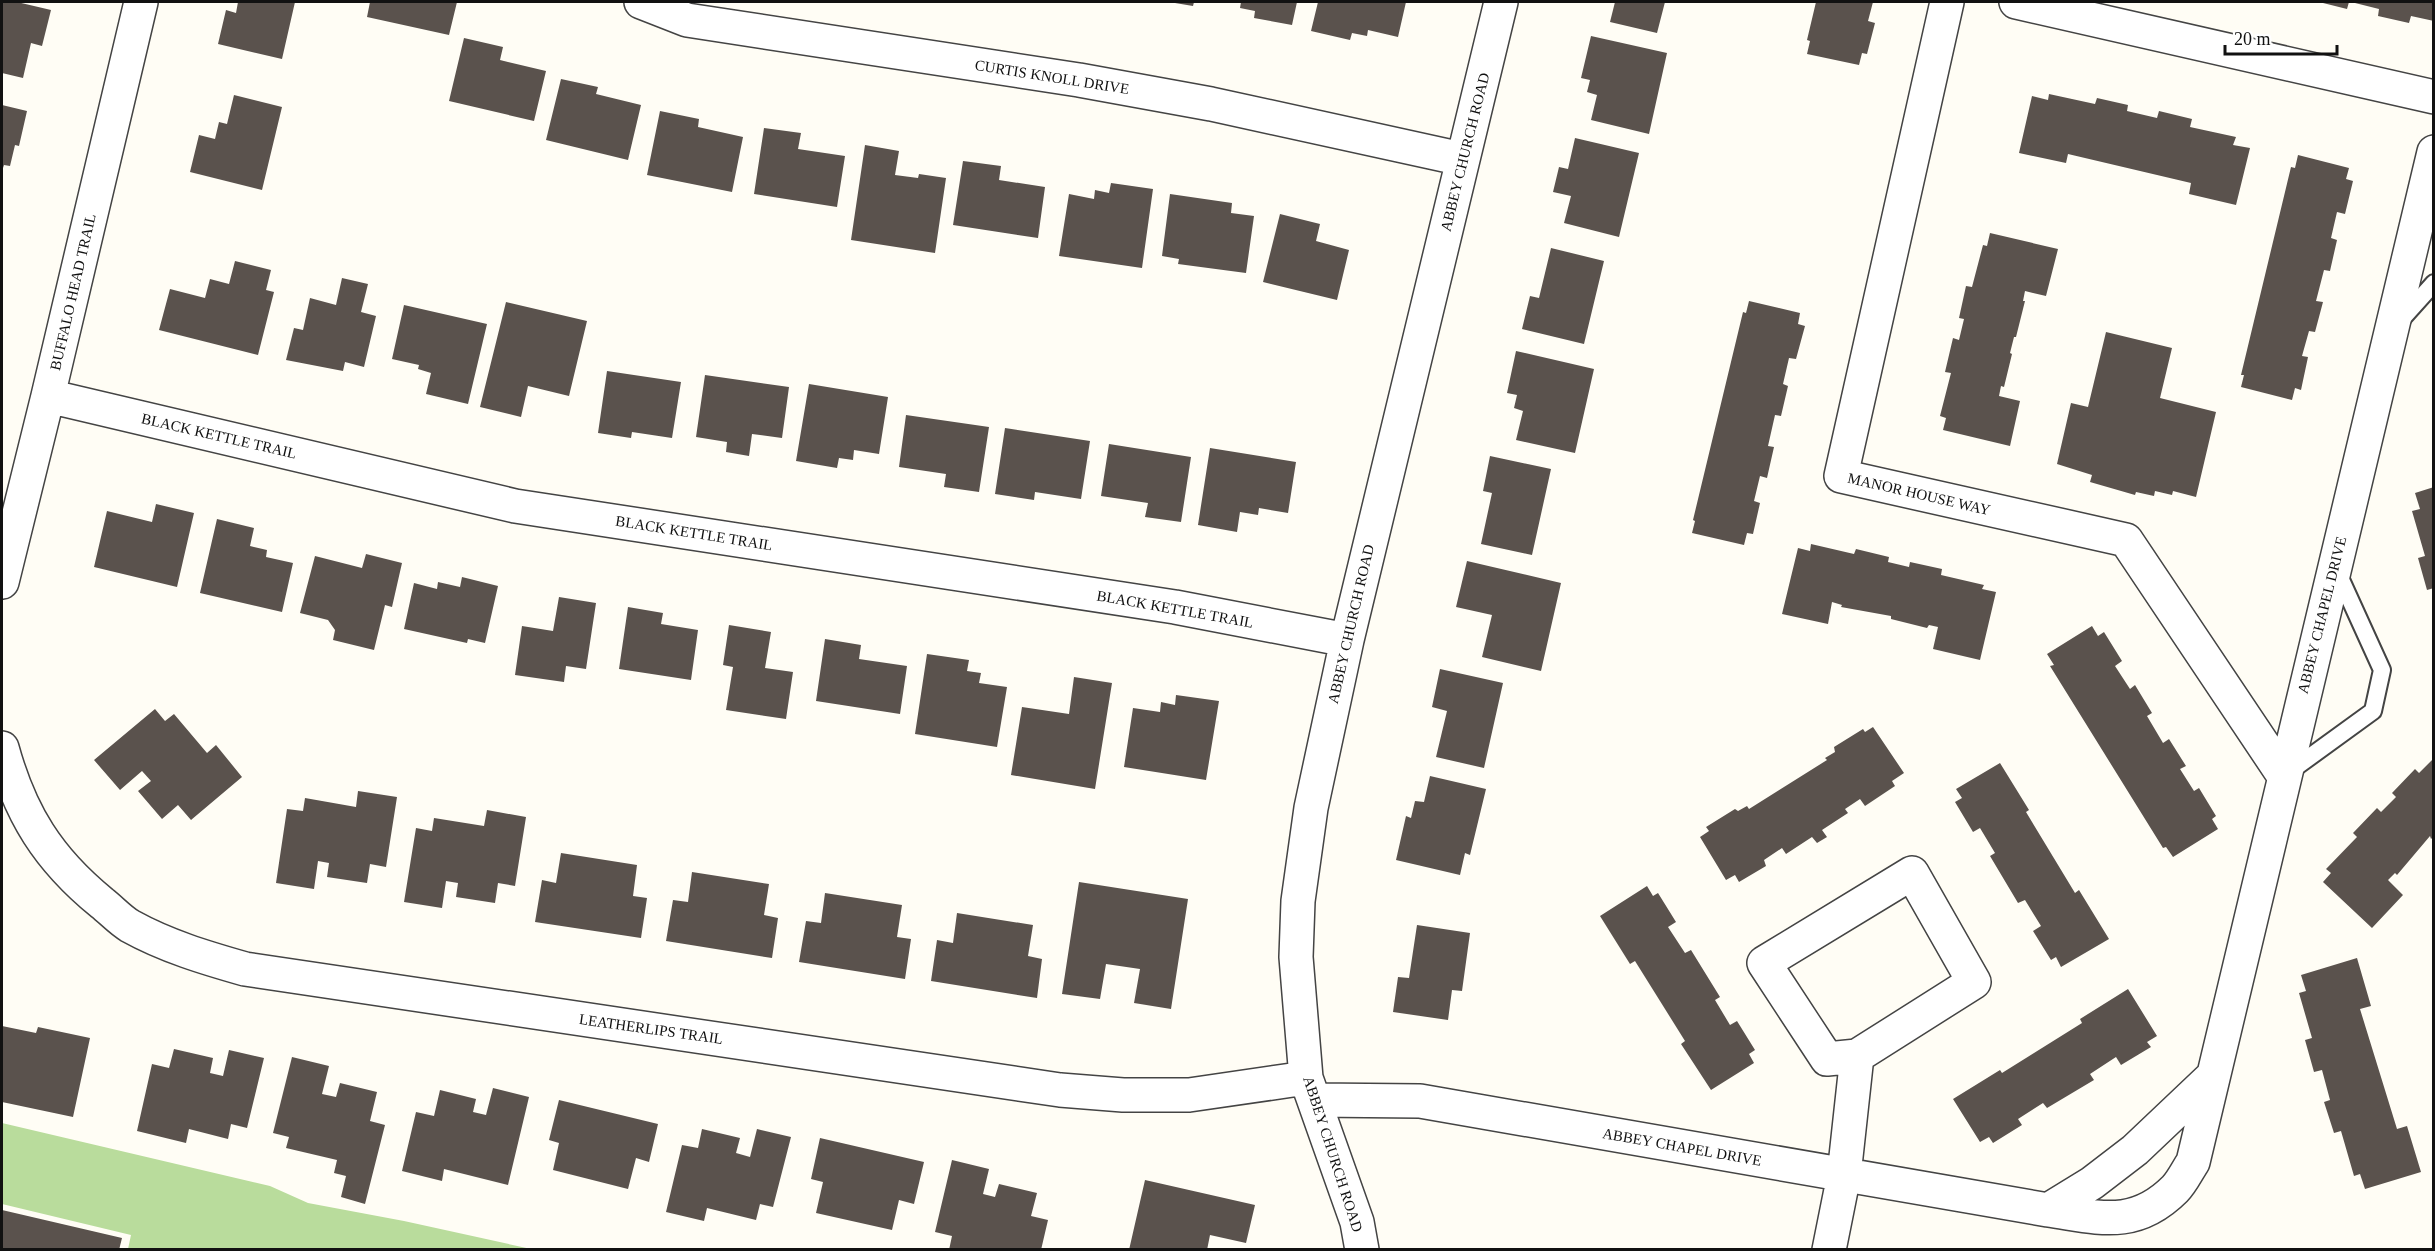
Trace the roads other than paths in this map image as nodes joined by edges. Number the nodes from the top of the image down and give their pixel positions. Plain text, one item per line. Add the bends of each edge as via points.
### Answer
1 (141, 2) edge
2 (641, 2) edge
3 (1501, 2) edge
4 (1947, 2) edge
5 (2016, 2) edge
6 (2433, 97) edge
7 (2433, 152) edge
8 (1462, 159) junction
9 (2433, 283) edge
10 (2390, 333) junction
11 (48, 396) junction
12 (2334, 566) junction
13 (2, 582) edge
14 (1347, 640) junction
15 (2, 748) edge
16 (2284, 776) junction
17 (1857, 1056) junction
18 (2212, 1077) junction
19 (1310, 1089) junction
20 (1844, 1175) junction
21 (2048, 1210) junction
22 (1362, 1250) edge
23 (1829, 1250) edge

1 - 11 street, BUFFALO HEAD TRAIL
2 - 8 street, CURTIS KNOLL DRIVE via 687,20 1090,82
3 - 8 street, ABBEY CHURCH ROAD
4 - 16 street, MANOR HOUSE WAY via 1841,476 2126,540
5 - 6 street
7 - 10 street, ABBEY CHAPEL DRIVE
8 - 14 street, ABBEY CHURCH ROAD
9 - 10 lane
10 - 12 street, ABBEY CHAPEL DRIVE
11 - 13 street, BUFFALO HEAD TRAIL
11 - 14 street, BLACK KETTLE TRAIL via 515,506 1174,607
12 - 16 street, ABBEY CHAPEL DRIVE
12 - 16 lane via 2382,670 2373,711
14 - 19 street, ABBEY CHURCH ROAD via 1311,808 1298,901 1296,957
15 - 19 street, LEATHERLIPS TRAIL via 11,781 39,837 79,884 128,925 185,952 245,969 1060,1090 1189,1095
16 - 18 street, ABBEY CHAPEL DRIVE
17 - 17 street via 1827,1059 1764,963 1912,873 1974,982
17 - 20 street
18 - 21 street via 2134,1150 2092,1183
18 - 21 street, ABBEY CHAPEL DRIVE via 2193,1162 2176,1189 2152,1207 2115,1219
19 - 20 street, ABBEY CHAPEL DRIVE via 1420,1101
19 - 22 street, ABBEY CHURCH ROAD via 1357,1222
20 - 21 street, ABBEY CHAPEL DRIVE
20 - 23 street

